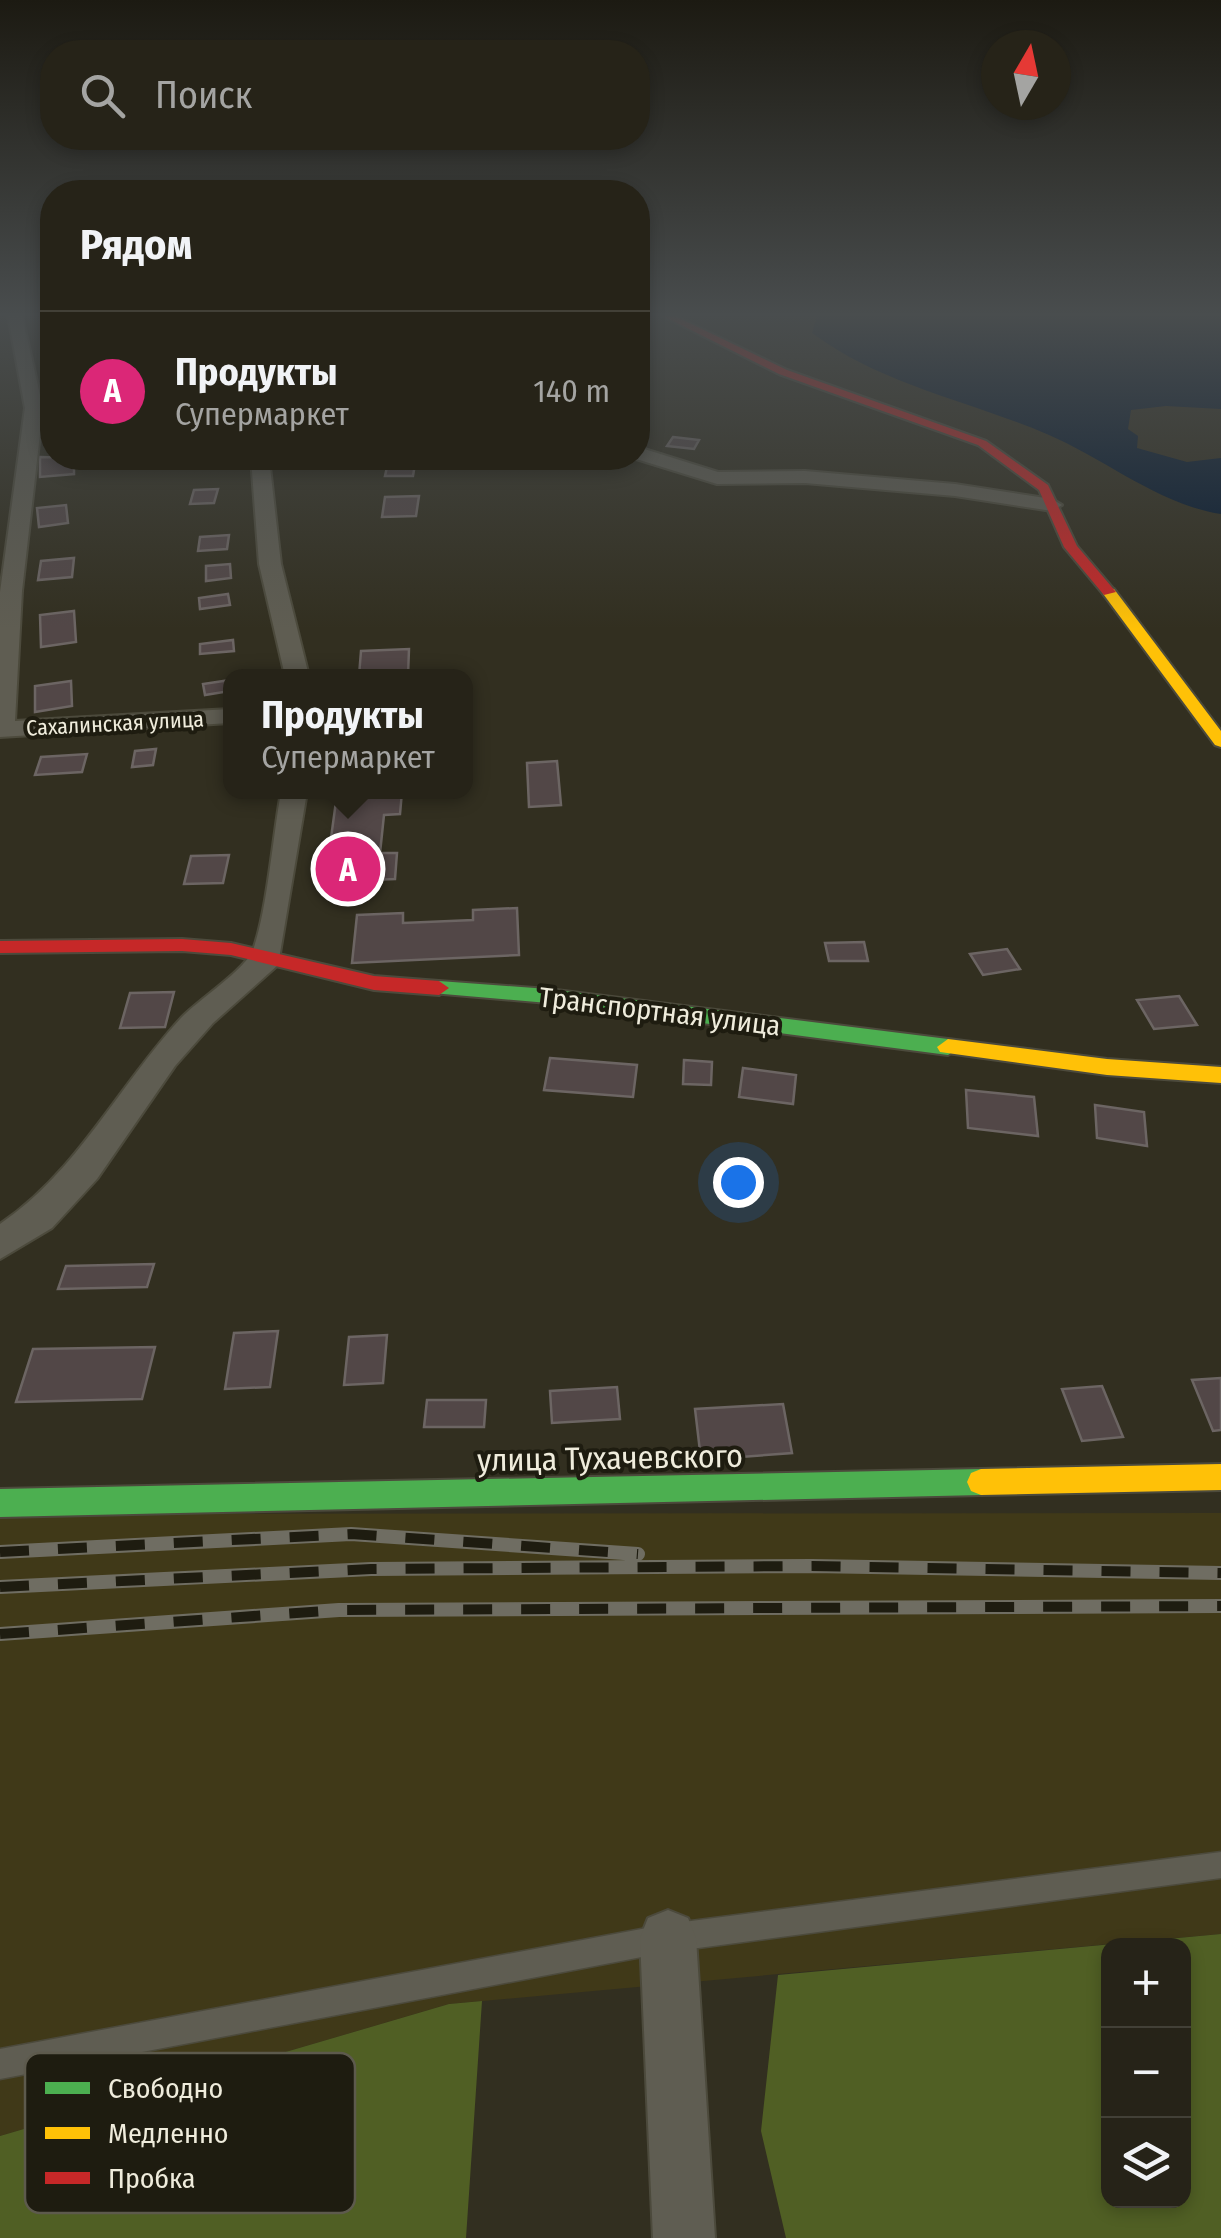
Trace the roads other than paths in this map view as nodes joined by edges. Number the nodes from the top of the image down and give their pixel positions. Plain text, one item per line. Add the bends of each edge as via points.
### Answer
1 (32, 420) edge
2 (919, 420) edge
3 (650, 457) edge
4 (261, 470) edge
5 (1052, 505) junction
6 (6, 592) edge
7 (294, 669) edge
8 (223, 716) edge
9 (1, 729) edge
10 (1221, 742) edge
11 (293, 799) edge
12 (0, 947) edge
13 (268, 958) junction
14 (1221, 1074) edge
15 (0, 1244) edge
16 (1221, 1477) edge
17 (0, 1504) edge
18 (1221, 1865) edge
19 (668, 1938) junction
20 (58, 2053) edge
21 (25, 2059) edge
22 (0, 2064) edge
23 (684, 2238) edge

1 - 6 street
2 - 5 street via 982,443 1044,488
3 - 5 street via 717,478 805,476
4 - 7 street via 270,564
5 - 10 street via 1071,547
6 - 9 street
8 - 9 street, Сахалинская улица
11 - 13 street
12 - 13 street, Транспортная улица via 182,945
13 - 14 street, Транспортная улица via 374,983 548,996 1107,1068
13 - 15 street via 163,1058 73,1181
16 - 17 street, улица Тухачевского
18 - 19 lane
19 - 20 lane
19 - 23 street
21 - 22 lane

